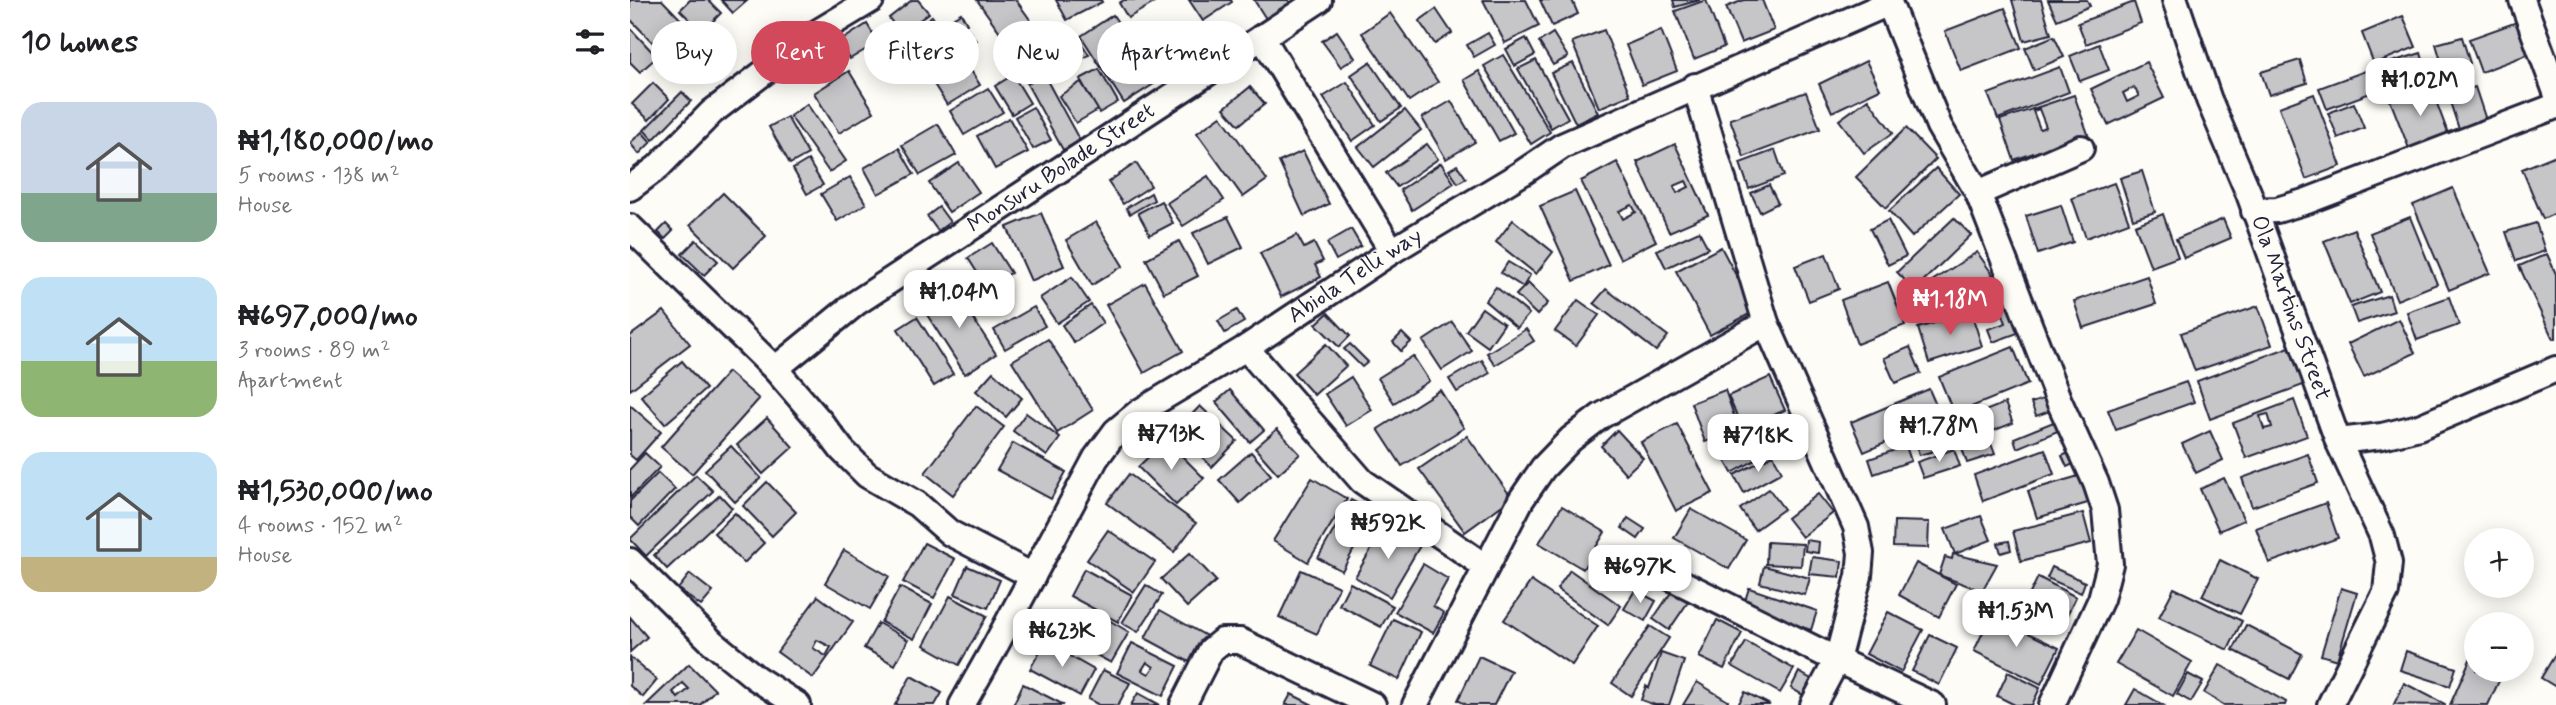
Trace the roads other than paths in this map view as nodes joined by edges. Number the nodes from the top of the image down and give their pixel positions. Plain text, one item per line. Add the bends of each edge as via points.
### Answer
1 (871, 0) edge
2 (1319, 0) edge
3 (2175, 0) edge
4 (2522, 0) edge
5 (1889, 1) edge
6 (1262, 37) junction
7 (1695, 86) junction
8 (2556, 92) edge
9 (2556, 106) edge
10 (2081, 148) dead end
11 (630, 188) edge
12 (1978, 192) junction
13 (2254, 211) junction
14 (630, 227) edge
15 (1392, 251) junction
16 (1766, 323) junction
17 (1246, 348) junction
18 (775, 369) junction
19 (2556, 369) edge
20 (2338, 441) junction
21 (630, 561) edge
22 (1486, 568) junction
23 (1662, 573) dead end
24 (1033, 576) junction
25 (1837, 660) junction
26 (2333, 704) edge
27 (798, 705) edge
28 (962, 705) edge
29 (1183, 705) edge
30 (1373, 705) edge
31 (1415, 705) edge
32 (1813, 705) edge
33 (1933, 705) edge
34 (2052, 705) edge

1 - 11 street via 813,35 712,112 658,167
2 - 6 street, Monsuru Bolade Street
3 - 13 street, Ola Martins Street via 2208,100
4 - 8 street
5 - 7 street, Abiola Telli way
5 - 12 street via 1939,126
6 - 15 street
6 - 18 street, Monsuru Bolade Street via 856,303
7 - 15 street, Abiola Telli way via 1562,146
7 - 16 street
9 - 13 street via 2307,201
10 - 12 street
12 - 34 street via 2096,483 2109,536 2110,564 2101,598
13 - 20 street, Ola Martins Street
14 - 18 street
15 - 17 street, Abiola Telli way
16 - 22 street via 1601,416 1572,439 1543,468 1521,500
16 - 25 street via 1856,527 1859,576
17 - 22 street via 1362,481
17 - 24 street, Abiola Telli way via 1139,412 1116,431 1096,458
18 - 24 street via 867,475 918,504 950,533
19 - 20 street via 2418,427
20 - 26 street, Ola Martins Street via 2382,536 2389,563 2386,592
21 - 27 street via 712,642
22 - 31 street
23 - 25 street
24 - 28 street, Abiola Telli way
25 - 32 street
25 - 33 street
29 - 30 street via 1211,650 1222,641 1240,641

